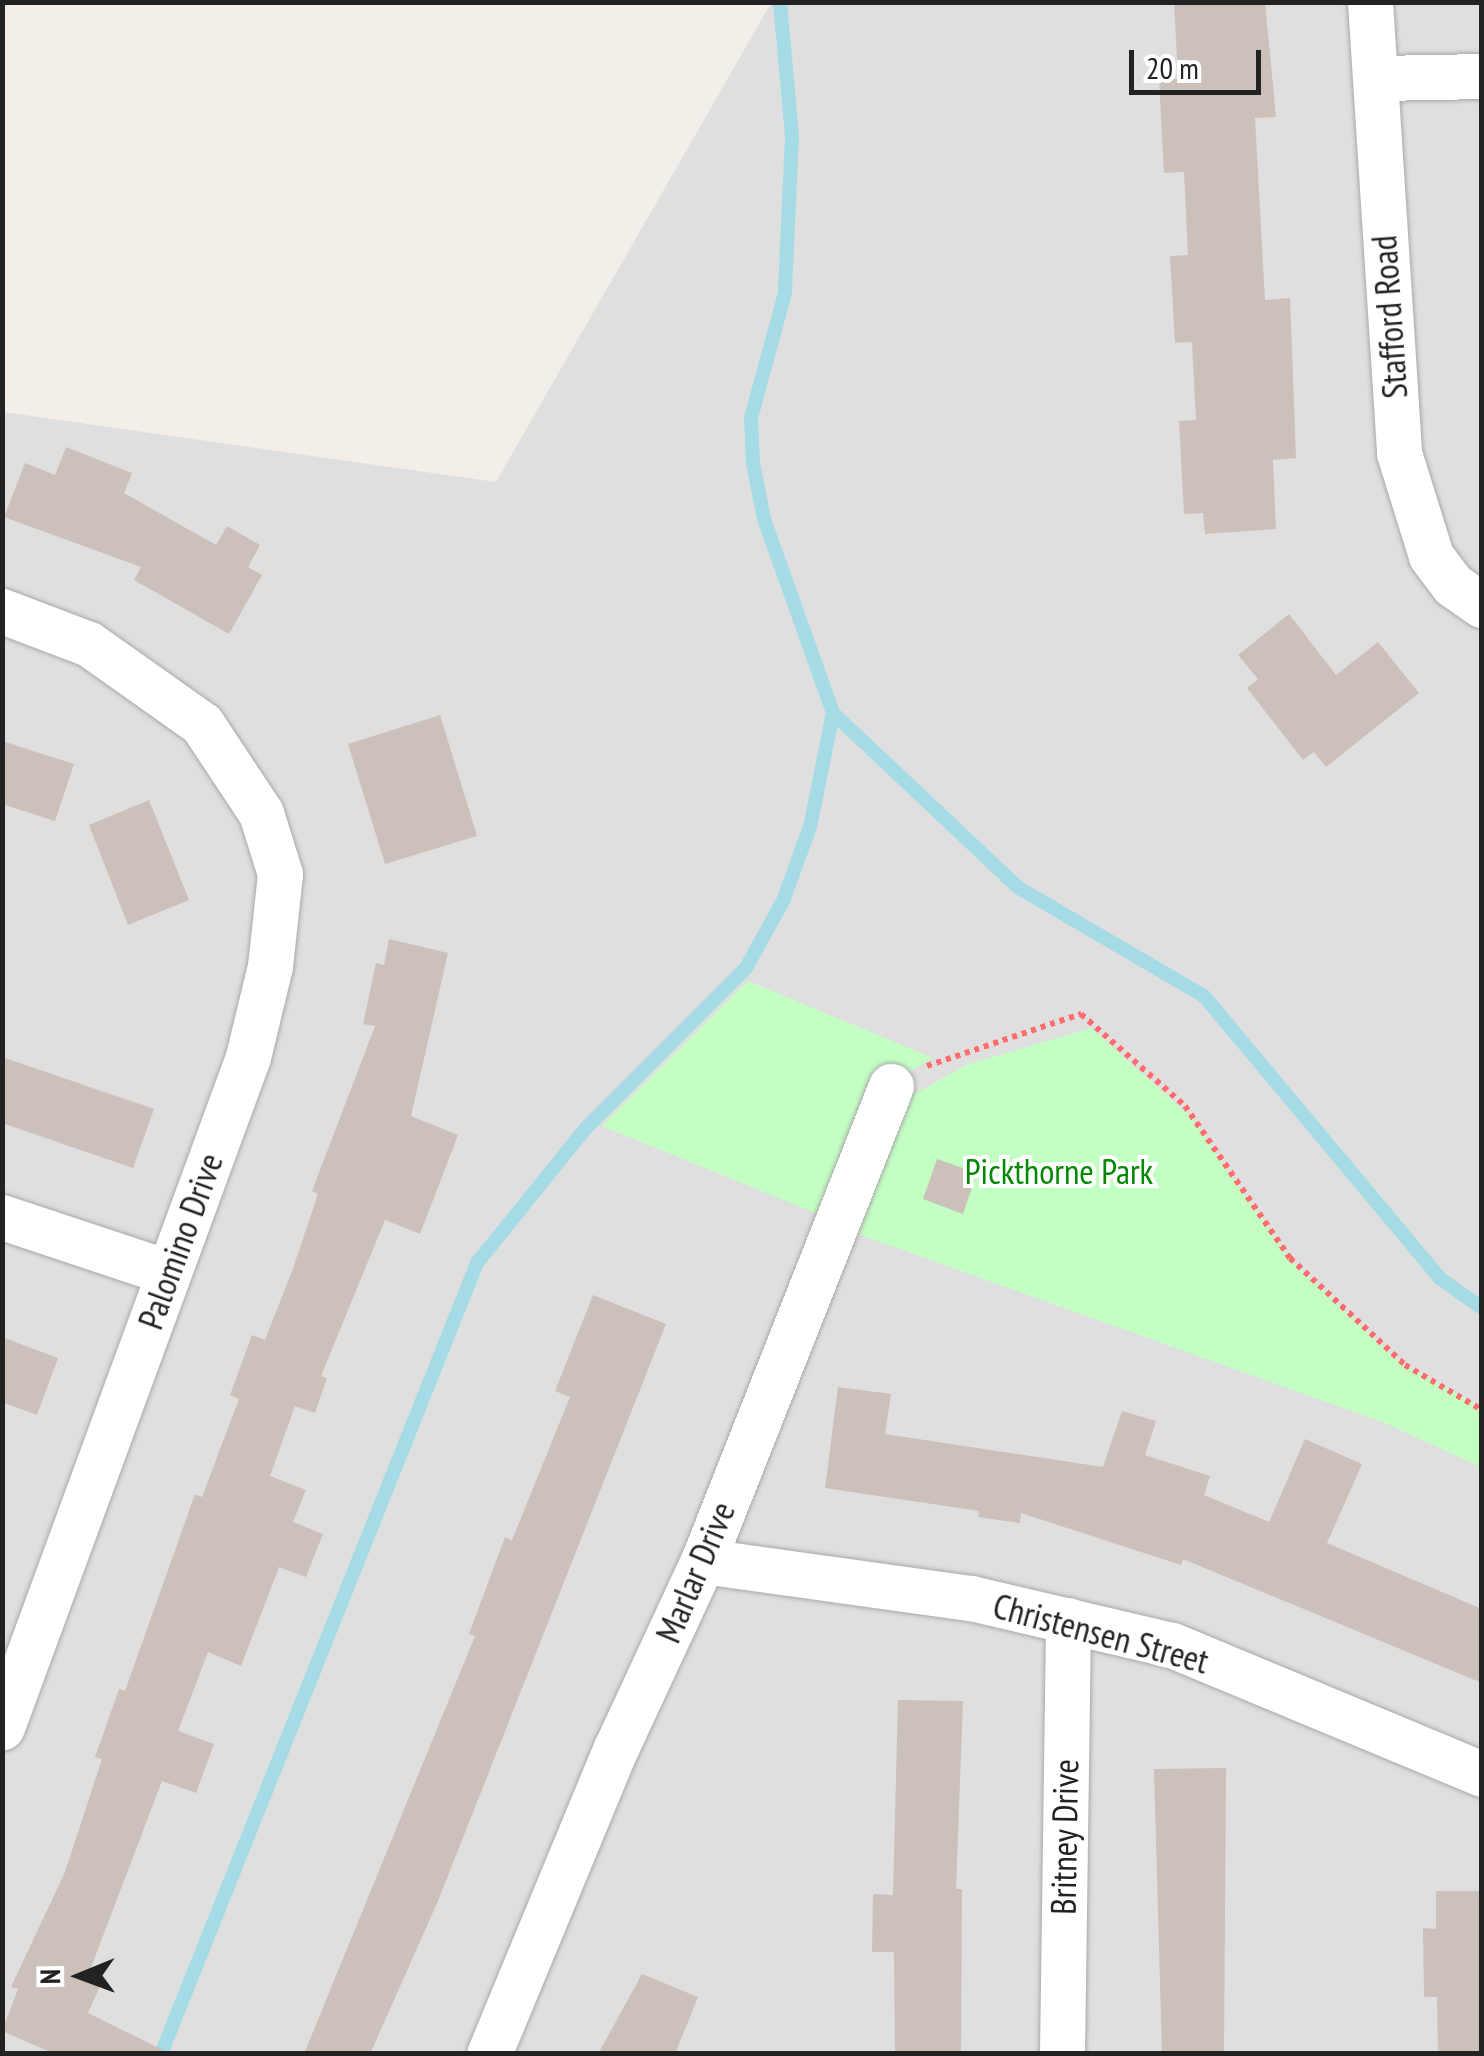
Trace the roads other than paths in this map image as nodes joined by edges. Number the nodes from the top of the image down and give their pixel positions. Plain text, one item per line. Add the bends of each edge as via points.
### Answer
1 (1370, 2) edge
2 (1482, 76) edge
3 (1380, 78) junction
4 (1482, 605) edge
5 (2, 611) edge
6 (891, 1086) road end
7 (2, 1217) edge
8 (167, 1272) junction
9 (702, 1562) junction
10 (1068, 1620) junction
11 (2, 1727) edge
12 (1482, 1774) edge
13 (489, 2054) edge
14 (1062, 2054) edge

1 - 3 street, Stafford Road
2 - 3 street
3 - 4 street, Stafford Road via 1382,221 1399,453 1431,556 1453,586
5 - 8 street, Palomino Drive via 89,644 202,724 261,813 280,874 280,908 248,1057
6 - 9 street, Marlar Drive
7 - 8 street
8 - 11 street, Palomino Drive
9 - 10 street, Christensen Street via 971,1598
9 - 13 street, Marlar Drive via 616,1748
10 - 12 street, Christensen Street via 1172,1645
10 - 14 street, Britney Drive

